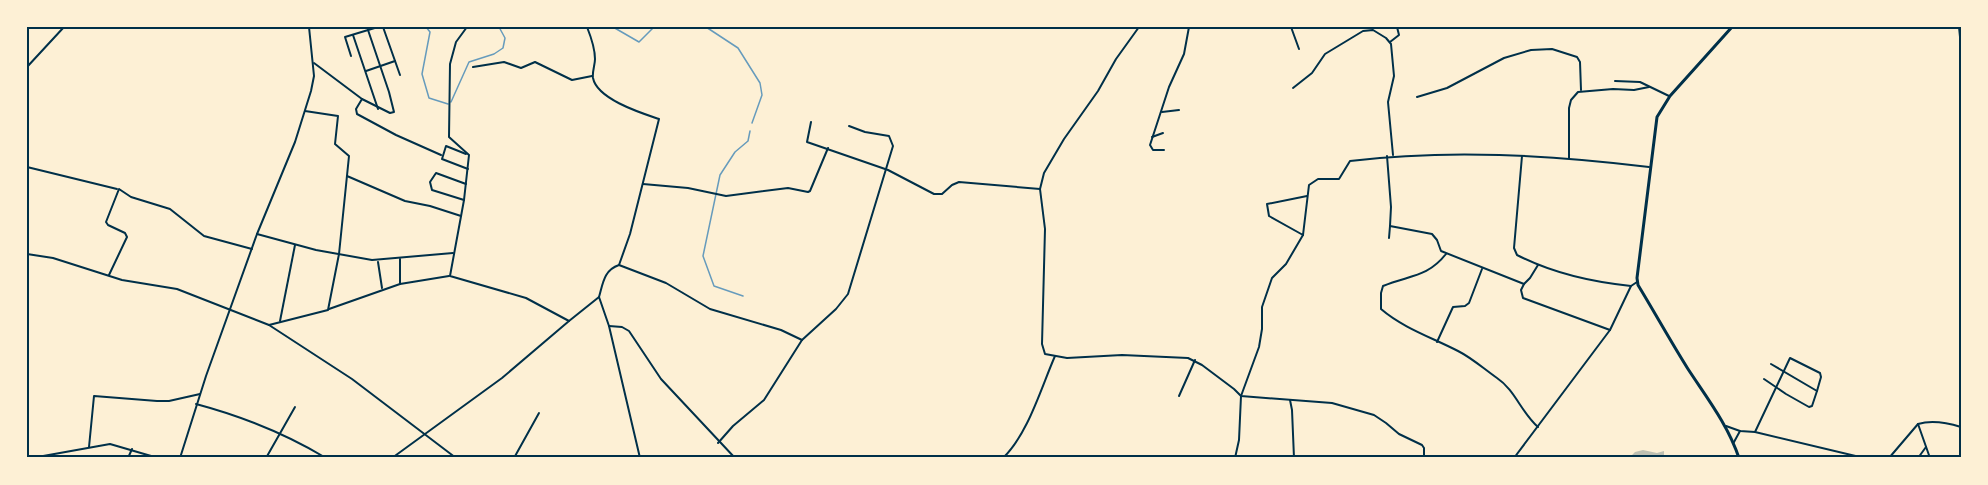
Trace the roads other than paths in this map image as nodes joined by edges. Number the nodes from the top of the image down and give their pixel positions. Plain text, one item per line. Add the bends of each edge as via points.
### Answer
1 (64, 27) edge
2 (309, 27) edge
3 (378, 27) edge
4 (383, 27) edge
5 (467, 27) edge
6 (587, 27) edge
7 (1139, 27) edge
8 (1189, 27) edge
9 (1291, 27) edge
10 (1397, 27) edge
11 (1731, 27) edge
12 (1959, 27) edge
13 (368, 30) junction
14 (353, 35) junction
15 (1390, 42) junction
16 (1961, 47) edge
17 (1299, 48) dead end
18 (351, 56) dead end
19 (395, 61) junction
20 (314, 63) junction
21 (380, 66) junction
22 (27, 67) edge
23 (474, 67) dead end
24 (365, 72) junction
25 (400, 75) dead end
26 (592, 76) junction
27 (1615, 81) dead end
28 (1293, 87) dead end
29 (1649, 87) junction
30 (1581, 90) junction
31 (1670, 96) junction
32 (1417, 97) dead end
33 (362, 99) junction
34 (378, 109) junction
35 (305, 111) junction
36 (1179, 111) dead end
37 (1162, 112) junction
38 (811, 122) dead end
39 (849, 126) dead end
40 (1163, 133) dead end
41 (1152, 136) junction
42 (828, 148) junction
43 (1164, 150) dead end
44 (441, 155) dead end
45 (469, 155) junction
46 (1387, 156) junction
47 (1394, 156) junction
48 (1522, 156) junction
49 (1569, 159) junction
50 (27, 167) edge
51 (1649, 167) junction
52 (468, 169) junction
53 (888, 170) junction
54 (347, 176) junction
55 (466, 184) junction
56 (643, 184) junction
57 (118, 189) junction
58 (1040, 189) junction
59 (1306, 196) junction
60 (464, 200) junction
61 (461, 216) junction
62 (1390, 226) junction
63 (257, 234) junction
64 (1303, 235) junction
65 (1389, 238) dead end
66 (295, 244) junction
67 (252, 249) junction
68 (453, 253) junction
69 (27, 254) edge
70 (339, 254) junction
71 (1446, 254) junction
72 (400, 259) junction
73 (375, 260) junction
74 (1538, 264) junction
75 (619, 265) junction
76 (1482, 268) junction
77 (109, 276) junction
78 (450, 276) junction
79 (1637, 282) junction
80 (400, 284) junction
81 (1524, 284) junction
82 (1631, 286) junction
83 (382, 289) junction
84 (600, 297) junction
85 (230, 309) junction
86 (328, 309) junction
87 (569, 321) junction
88 (280, 322) junction
89 (269, 326) junction
90 (609, 326) junction
91 (1610, 330) junction
92 (802, 340) junction
93 (1437, 342) junction
94 (1055, 356) junction
95 (1195, 360) junction
96 (1771, 364) dead end
97 (1782, 372) junction
98 (1764, 379) dead end
99 (1776, 387) junction
100 (1817, 391) junction
101 (200, 394) junction
102 (1179, 396) dead end
103 (1241, 396) junction
104 (1290, 400) junction
105 (196, 404) junction
106 (295, 407) dead end
107 (539, 413) dead end
108 (1918, 424) junction
109 (1726, 426) junction
110 (1538, 427) junction
111 (1961, 427) edge
112 (1740, 431) junction
113 (1755, 432) junction
114 (279, 434) junction
115 (424, 434) junction
116 (1734, 442) junction
117 (718, 443) junction
118 (89, 447) junction
119 (1926, 447) junction
120 (132, 449) junction
121 (50, 456) edge
122 (32, 458) edge
123 (128, 458) edge
124 (158, 458) edge
125 (180, 458) edge
126 (266, 458) edge
127 (326, 458) edge
128 (392, 458) edge
129 (456, 458) edge
130 (514, 458) edge
131 (640, 458) edge
132 (735, 458) edge
133 (1003, 458) edge
134 (1235, 458) edge
135 (1294, 458) edge
136 (1424, 458) edge
137 (1515, 458) edge
138 (1739, 458) edge
139 (1863, 458) edge
140 (1890, 458) edge
141 (1918, 458) edge
142 (1930, 458) edge

1 - 22 street
2 - 20 street
3 - 13 street
4 - 19 street
5 - 45 street via 456,42 450,63 449,137
6 - 26 street via 595,55
7 - 58 street via 1050,162
8 - 37 street via 1184,54
9 - 17 street
10 - 15 street via 1399,35
11 - 31 main road
12 - 16 street
13 - 14 street
13 - 21 street
14 - 18 street via 345,37
14 - 24 street
15 - 28 street via 1373,30 1363,31 1324,54 1312,73
15 - 47 street via 1394,76 1388,102
19 - 21 street
19 - 25 street
20 - 33 street
20 - 35 street
21 - 24 street
21 - 34 street via 394,112
23 - 26 street via 504,63 521,68 535,62 572,80
24 - 34 street
26 - 56 street via 605,94 632,110 659,119
27 - 29 street via 1640,82
29 - 30 street
29 - 31 street
30 - 32 street via 1577,57 1546,48 1504,58 1447,88
30 - 49 street via 1569,108
31 - 51 main road via 1655,124
33 - 34 street
33 - 44 street via 357,114
35 - 54 street via 338,116 335,144 348,155
35 - 63 street
36 - 37 street
37 - 41 street
38 - 42 street via 807,142
39 - 53 street via 890,136 893,146
40 - 41 street
41 - 43 street via 1150,148
42 - 53 street
42 - 56 street via 810,191 788,188 721,196
45 - 52 street
45 - 52 street via 446,146 442,158
46 - 47 street
46 - 59 street via 1350,161 1339,179 1311,182
46 - 62 street
47 - 48 street
48 - 49 street
48 - 74 street via 1514,250
49 - 51 street
50 - 57 street
51 - 79 main road
52 - 55 street
53 - 58 street via 937,195 959,182
53 - 92 street via 848,294
54 - 61 street via 405,201
54 - 70 street
55 - 60 street
55 - 60 street via 436,174 430,182 432,189
56 - 75 street
57 - 67 street via 170,209 204,237
57 - 77 street via 106,222 127,237
58 - 94 street via 1045,229 1042,344 1046,354
59 - 64 street
59 - 64 street via 1267,204 1270,218
60 - 61 street
61 - 68 street
62 - 65 street
62 - 71 street via 1432,234
63 - 66 street
63 - 67 street
64 - 103 street via 1272,278 1262,307 1259,346
66 - 70 street
66 - 88 street
67 - 85 street
68 - 72 street
68 - 78 street
69 - 77 street
70 - 73 street
70 - 86 street
71 - 76 street
71 - 93 street via 1435,267 1385,285 1381,293 1380,307 1384,312
72 - 73 street
72 - 80 street
73 - 83 street via 380,265
74 - 81 street
74 - 82 street via 1596,282
75 - 84 street via 609,269
75 - 92 street via 666,284 710,309 782,330
76 - 81 street
76 - 93 street via 1469,303 1453,307
77 - 85 street via 177,289
78 - 80 street
78 - 87 street via 526,298
79 - 82 street
79 - 109 main road
80 - 83 street
81 - 91 street via 1523,298
82 - 91 street
83 - 86 street
84 - 87 street
84 - 90 street
85 - 89 street
85 - 101 street
86 - 88 street
87 - 115 street via 502,378
88 - 89 street
89 - 115 street via 352,379
90 - 117 street via 629,332 661,379
90 - 131 street
91 - 110 street
92 - 117 street via 764,400
93 - 110 street via 1459,351 1499,379
94 - 95 street via 1182,356
94 - 133 street via 1026,424
95 - 102 street
95 - 103 street
96 - 97 street
97 - 99 street
97 - 100 street
97 - 100 street via 1790,357 1821,375
98 - 99 street
99 - 100 street via 1809,407
99 - 113 street
101 - 105 street
101 - 118 street via 169,401 94,396
103 - 104 street
103 - 134 street
104 - 135 street
104 - 136 street via 1332,403 1374,415 1399,434 1422,444
105 - 114 street
105 - 125 street
106 - 114 street
107 - 130 street
108 - 111 street
108 - 119 street
108 - 140 street
109 - 112 street
109 - 116 main road
110 - 137 street
112 - 113 street
112 - 116 street
113 - 139 street
114 - 126 street
114 - 127 street
115 - 128 street
115 - 129 street
116 - 138 main road
117 - 132 street
118 - 120 street via 110,444
118 - 121 street
119 - 141 street
119 - 142 street
120 - 123 street
120 - 124 street
121 - 122 street

